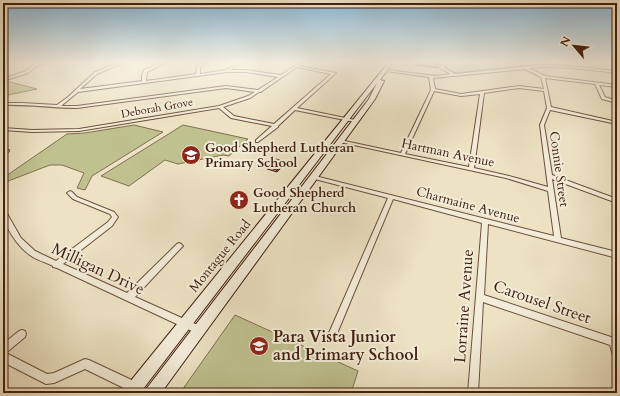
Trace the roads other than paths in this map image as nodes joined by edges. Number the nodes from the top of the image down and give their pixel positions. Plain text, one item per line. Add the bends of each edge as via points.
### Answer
1 (88, 80) edge
2 (154, 80) edge
3 (275, 80) edge
4 (326, 80) edge
5 (381, 80) edge
6 (432, 80) edge
7 (544, 80) edge
8 (574, 80) edge
9 (144, 82) joint
10 (596, 83) junction
11 (617, 86) edge
12 (433, 90) junction
13 (546, 90) junction
14 (77, 91) junction
15 (260, 91) junction
16 (482, 92) junction
17 (617, 102) edge
18 (3, 104) edge
19 (57, 107) junction
20 (220, 107) junction
21 (548, 108) junction
22 (294, 109) junction
23 (351, 120) junction
24 (617, 123) edge
25 (276, 126) junction
26 (3, 128) edge
27 (258, 141) dead end
28 (340, 141) junction
29 (402, 155) junction
30 (471, 169) junction
31 (308, 175) junction
32 (549, 176) junction
33 (551, 190) junction
34 (70, 193) dead end
35 (391, 197) junction
36 (617, 201) edge
37 (3, 212) edge
38 (485, 221) junction
39 (558, 240) junction
40 (179, 246) dead end
41 (617, 255) edge
42 (56, 265) junction
43 (128, 298) junction
44 (480, 298) junction
45 (184, 323) junction
46 (199, 330) junction
47 (333, 333) dead end
48 (22, 334) dead end
49 (615, 343) edge
50 (3, 350) edge
51 (617, 356) edge
52 (3, 357) edge
53 (132, 390) edge
54 (152, 393) edge
55 (473, 393) edge

1 - 14 street
2 - 9 street
3 - 15 street, Deborah Grove
4 - 22 street
5 - 23 main road, Montague Road via 372,99
6 - 12 street
7 - 13 street, Connie Street
8 - 10 street
9 - 14 street
10 - 11 street
10 - 17 street via 603,98
12 - 16 street via 461,95
12 - 29 street
13 - 16 street via 522,87
13 - 21 street, Connie Street
14 - 19 street
15 - 19 street via 226,87 97,106
15 - 20 street, Deborah Grove via 241,101
16 - 30 street
18 - 19 street via 29,103
20 - 25 street via 233,117
20 - 26 street, Deborah Grove via 79,130 32,131
21 - 24 street
21 - 32 street, Connie Street via 542,125
22 - 23 street
22 - 25 street
23 - 28 main road, Montague Road
23 - 31 main road, Montague Road
25 - 27 street
28 - 29 street, Hartman Avenue
28 - 31 main road, Montague Road
29 - 30 street, Hartman Avenue
30 - 33 street, Hartman Avenue
31 - 35 street, Charmaine Avenue
31 - 45 main road, Montague Road
31 - 46 main road, Montague Road
32 - 33 street, Connie Street
32 - 36 street
33 - 39 street, Connie Street
34 - 42 street via 77,199 112,213 115,217
35 - 38 street, Charmaine Avenue
35 - 47 street
37 - 42 street, Milligan Drive via 21,243 32,253
38 - 39 street, Charmaine Avenue
38 - 44 street, Lorraine Avenue
39 - 41 street, Charmaine Avenue
40 - 43 street
42 - 43 street, Milligan Drive
43 - 45 street, Milligan Drive
44 - 49 street, Carousel Street
44 - 55 street, Lorraine Avenue
45 - 46 street, Milligan Drive
45 - 53 main road, Montague Road
46 - 54 main road, Montague Road
48 - 50 street
49 - 51 street
52 - 53 street via 46,379 85,364 89,365

